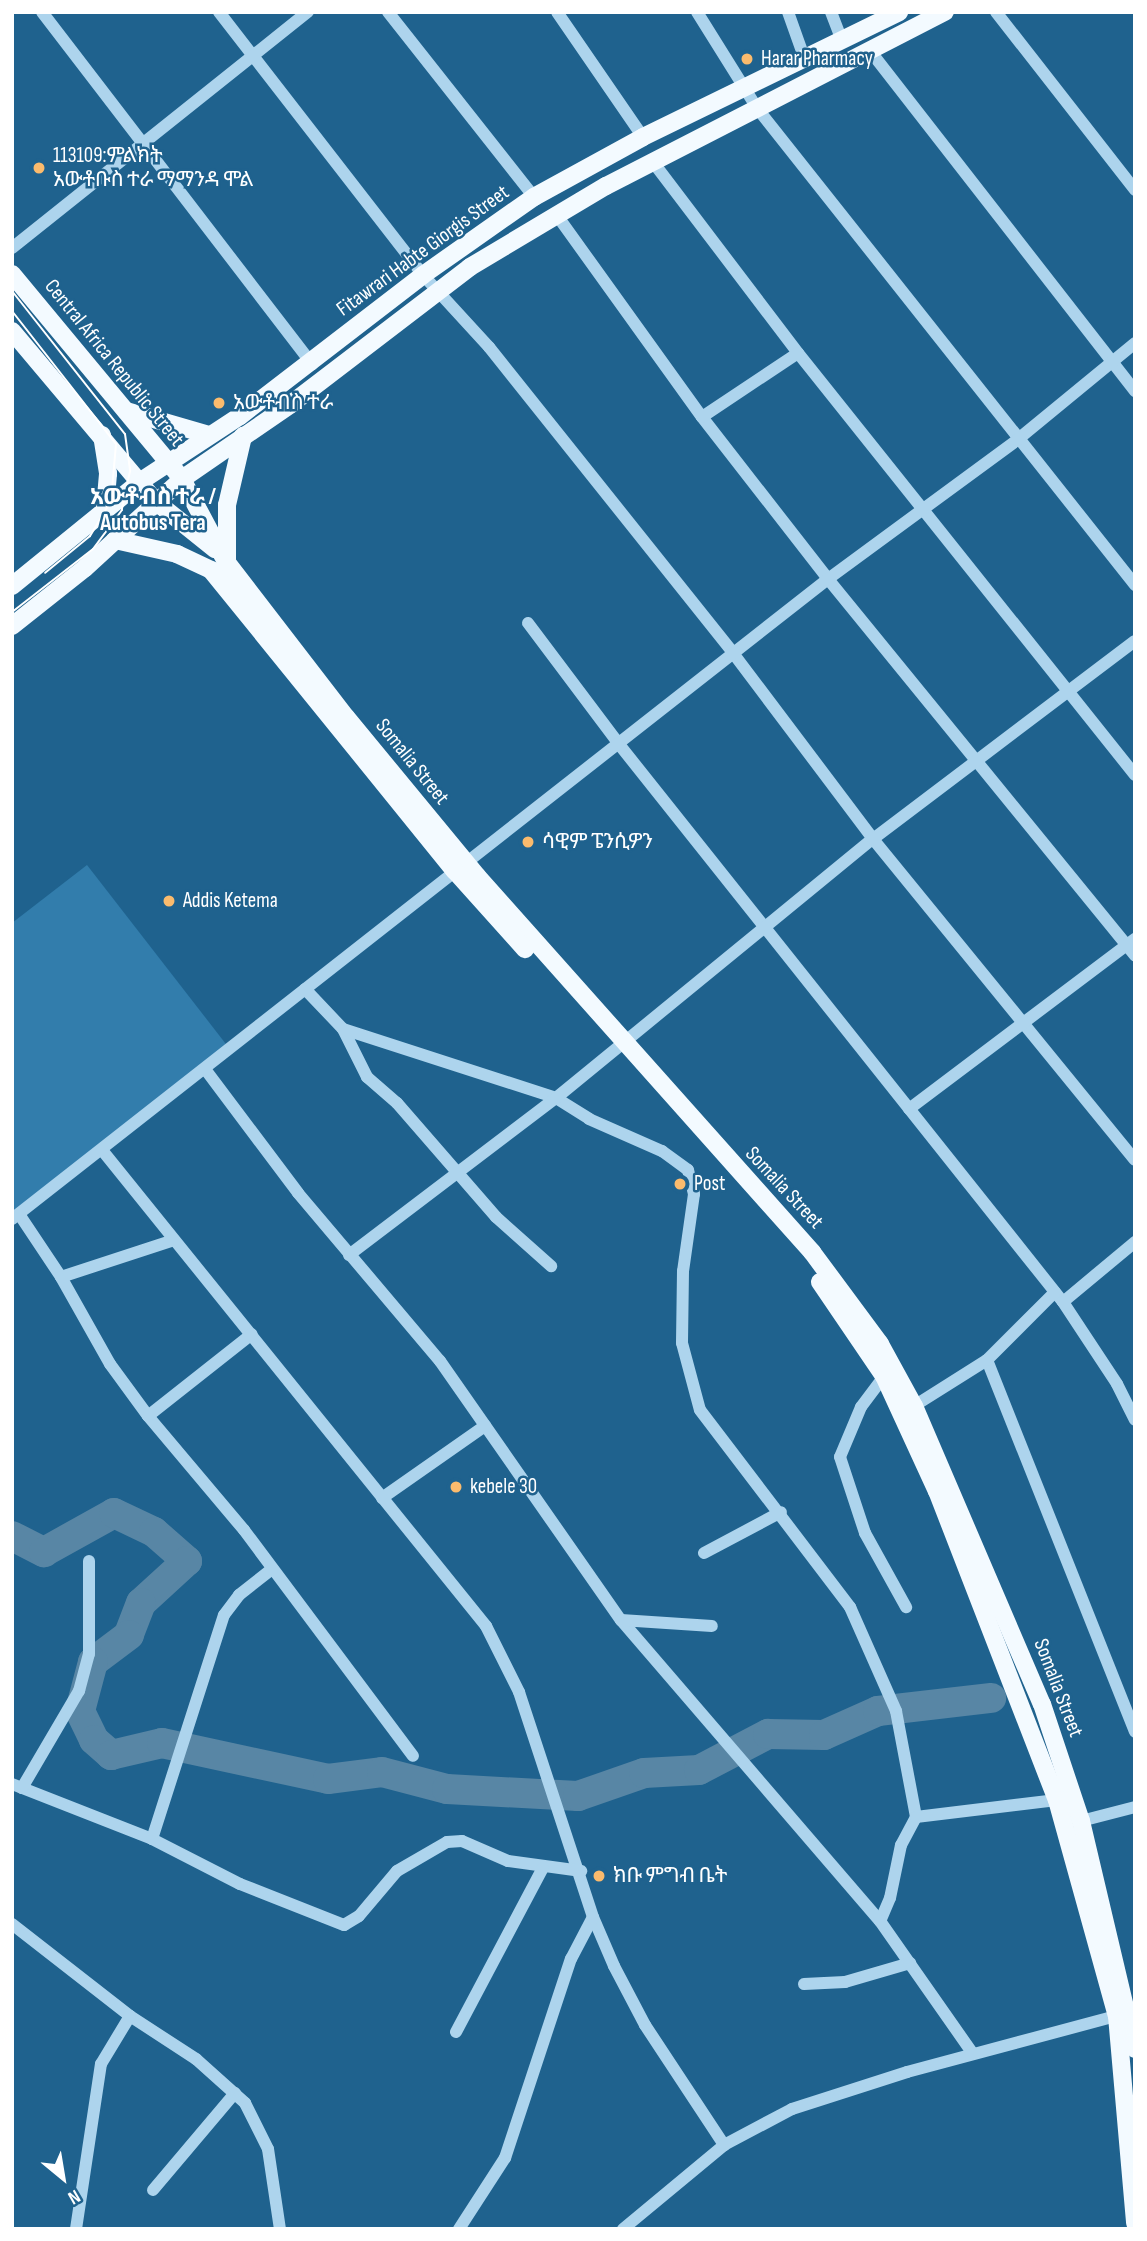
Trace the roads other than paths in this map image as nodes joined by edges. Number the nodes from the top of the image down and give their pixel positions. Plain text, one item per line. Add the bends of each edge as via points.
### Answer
1 (42, 12) edge
2 (219, 12) edge
3 (309, 12) edge
4 (388, 12) edge
5 (557, 12) edge
6 (697, 12) edge
7 (788, 12) edge
8 (831, 12) edge
9 (899, 12) edge
10 (945, 12) edge
11 (996, 12) edge
12 (842, 40) junction
13 (871, 52) junction
14 (253, 57) junction
15 (804, 57) junction
16 (745, 87) junction
17 (757, 108) junction
18 (643, 137) junction
19 (141, 141) junction
20 (653, 162) junction
21 (1135, 190) edge
22 (534, 198) junction
23 (556, 214) junction
24 (12, 248) edge
25 (12, 274) edge
26 (423, 275) junction
27 (436, 290) junction
28 (12, 331) edge
29 (1135, 344) edge
30 (798, 353) junction
31 (1112, 362) junction
32 (312, 364) junction
33 (1135, 391) edge
34 (126, 411) junction
35 (702, 417) junction
36 (102, 435) junction
37 (209, 435) junction
38 (243, 436) junction
39 (1017, 440) junction
40 (166, 463) junction
41 (182, 479) junction
42 (141, 481) junction
43 (155, 501) junction
44 (926, 509) junction
45 (105, 511) junction
46 (115, 540) junction
47 (224, 558) junction
48 (828, 579) junction
49 (1135, 584) edge
50 (12, 586) edge
51 (528, 623) dead end
52 (12, 626) edge
53 (1135, 641) edge
54 (733, 653) junction
55 (1070, 694) junction
56 (618, 743) junction
57 (978, 764) junction
58 (1135, 775) edge
59 (873, 839) junction
60 (460, 867) junction
61 (767, 924) junction
62 (1132, 947) edge
63 (305, 989) junction
64 (1023, 1021) junction
65 (343, 1029) junction
66 (618, 1043) junction
67 (205, 1069) junction
68 (556, 1098) junction
69 (909, 1109) junction
70 (102, 1150) junction
71 (1135, 1160) edge
72 (458, 1175) junction
73 (15, 1216) edge
74 (174, 1240) junction
75 (1135, 1242) edge
76 (349, 1255) junction
77 (551, 1266) dead end
78 (61, 1277) junction
79 (1059, 1297) junction
80 (252, 1334) junction
81 (987, 1360) junction
82 (888, 1371) junction
83 (914, 1406) junction
84 (148, 1416) junction
85 (1135, 1420) edge
86 (485, 1426) junction
87 (382, 1498) junction
88 (781, 1512) junction
89 (704, 1553) dead end
90 (89, 1561) dead end
91 (272, 1569) junction
92 (906, 1607) dead end
93 (621, 1620) junction
94 (712, 1626) dead end
95 (1135, 1732) edge
96 (413, 1756) dead end
97 (17, 1786) edge
98 (1065, 1799) junction
99 (1135, 1807) edge
100 (915, 1817) junction
101 (1081, 1821) junction
102 (152, 1839) junction
103 (543, 1868) junction
104 (581, 1871) junction
105 (593, 1917) junction
106 (880, 1921) junction
107 (12, 1924) edge
108 (910, 1963) junction
109 (804, 1984) dead end
110 (1127, 2013) edge
111 (130, 2016) junction
112 (456, 2032) dead end
113 (1135, 2049) edge
114 (973, 2054) junction
115 (235, 2093) junction
116 (724, 2145) junction
117 (153, 2190) dead end
118 (278, 2211) junction
119 (1135, 2223) edge
120 (76, 2229) edge
121 (280, 2229) edge
122 (292, 2229) edge
123 (458, 2229) edge
124 (623, 2229) edge

1 - 19 street
2 - 14 street
3 - 14 street
4 - 22 street
5 - 18 street
6 - 16 street
7 - 15 street
8 - 12 street
9 - 12 main road, Fitawrari Habte Giorgis Street
10 - 13 main road
11 - 21 street
12 - 15 main road, Fitawrari Habte Giorgis Street
13 - 17 main road
13 - 31 street
14 - 19 street
14 - 26 street
15 - 16 main road, Fitawrari Habte Giorgis Street
16 - 17 street
16 - 18 main road, Fitawrari Habte Giorgis Street
17 - 20 main road
17 - 39 street
18 - 22 main road, Fitawrari Habte Giorgis Street
19 - 24 street
19 - 32 street
20 - 23 main road
20 - 30 street
22 - 26 main road, Fitawrari Habte Giorgis Street
23 - 27 main road
23 - 35 street
25 - 34 main road, Central Africa Republic Street
26 - 27 street
26 - 32 main road, Fitawrari Habte Giorgis Street
27 - 38 main road
27 - 54 street via 489,347
28 - 36 main road
29 - 31 street
30 - 35 street
30 - 44 street
31 - 33 street
31 - 39 street
32 - 37 main road, Fitawrari Habte Giorgis Street
34 - 37 main road
34 - 40 main road, Central Africa Republic Street
35 - 48 street
36 - 42 main road
36 - 45 main road via 108,474
37 - 40 main road, Fitawrari Habte Giorgis Street
38 - 41 main road
38 - 47 main road via 226,505
39 - 44 street
39 - 49 street
40 - 41 main road, Central Africa Republic Street
40 - 42 main road, Fitawrari Habte Giorgis Street
41 - 43 main road
41 - 47 main road, Somalia Street
42 - 43 main road
42 - 45 main road, Fitawrari Habte Giorgis Street
43 - 46 main road
43 - 47 main road
44 - 48 street
44 - 55 street
45 - 50 main road, Fitawrari Habte Giorgis Street
46 - 52 main road
46 - 60 main road via 177,554 211,570
47 - 60 main road, Somalia Street
48 - 54 street
48 - 57 street
51 - 56 street
53 - 55 street
54 - 56 street
54 - 59 street
55 - 57 street
55 - 58 street
56 - 60 street
56 - 61 street
57 - 59 street
57 - 62 street
59 - 61 street
59 - 64 street
60 - 63 street
60 - 66 main road, Somalia Street
61 - 66 street
61 - 69 street
62 - 64 street
63 - 65 street
63 - 67 street
64 - 69 street
64 - 71 street
65 - 68 street
65 - 72 street via 367,1077 397,1103
66 - 68 street
66 - 82 main road, Somalia Street via 812,1252
67 - 70 street
67 - 76 street
68 - 72 street
68 - 88 street via 589,1119 662,1151 688,1170 694,1194 683,1271 683,1357 708,1424
69 - 79 street
70 - 73 street
70 - 74 street
72 - 76 street
72 - 77 street
73 - 78 street
74 - 78 street
74 - 80 street
75 - 79 street
76 - 86 street via 432,1351
78 - 84 street via 110,1364
79 - 81 street
79 - 85 street via 1117,1384
80 - 84 street
80 - 87 street
81 - 83 street
81 - 95 street
82 - 83 main road, Somalia Street
82 - 92 street via 861,1407 840,1457 865,1533
82 - 98 main road
83 - 98 main road, Somalia Street via 1024,1658
84 - 91 street
86 - 87 street
86 - 93 street
87 - 104 street via 498,1645
88 - 89 street
88 - 100 street via 850,1607 891,1694
90 - 97 street via 91,1632 83,1680 69,1715
91 - 96 street
91 - 102 street via 239,1595 224,1615
93 - 94 street
93 - 106 street
97 - 102 street
98 - 100 street
98 - 101 main road, Somalia Street
98 - 110 main road
99 - 101 street
100 - 106 street via 901,1844 890,1898
101 - 110 main road, Somalia Street
102 - 103 street via 240,1884 344,1925 359,1916 397,1871 447,1842 462,1841 491,1857
103 - 104 street
103 - 112 street
104 - 105 street
105 - 116 street via 645,2025
105 - 123 street via 568,1968 507,2152
106 - 108 street
107 - 111 street
108 - 109 street via 845,1982
108 - 114 street
110 - 113 main road, Somalia Street
110 - 114 street
110 - 119 main road
111 - 115 street via 174,2042
111 - 120 street via 105,2053
114 - 116 street via 814,2101
115 - 117 street
115 - 118 street via 263,2133
116 - 124 street
118 - 121 street
118 - 122 street

